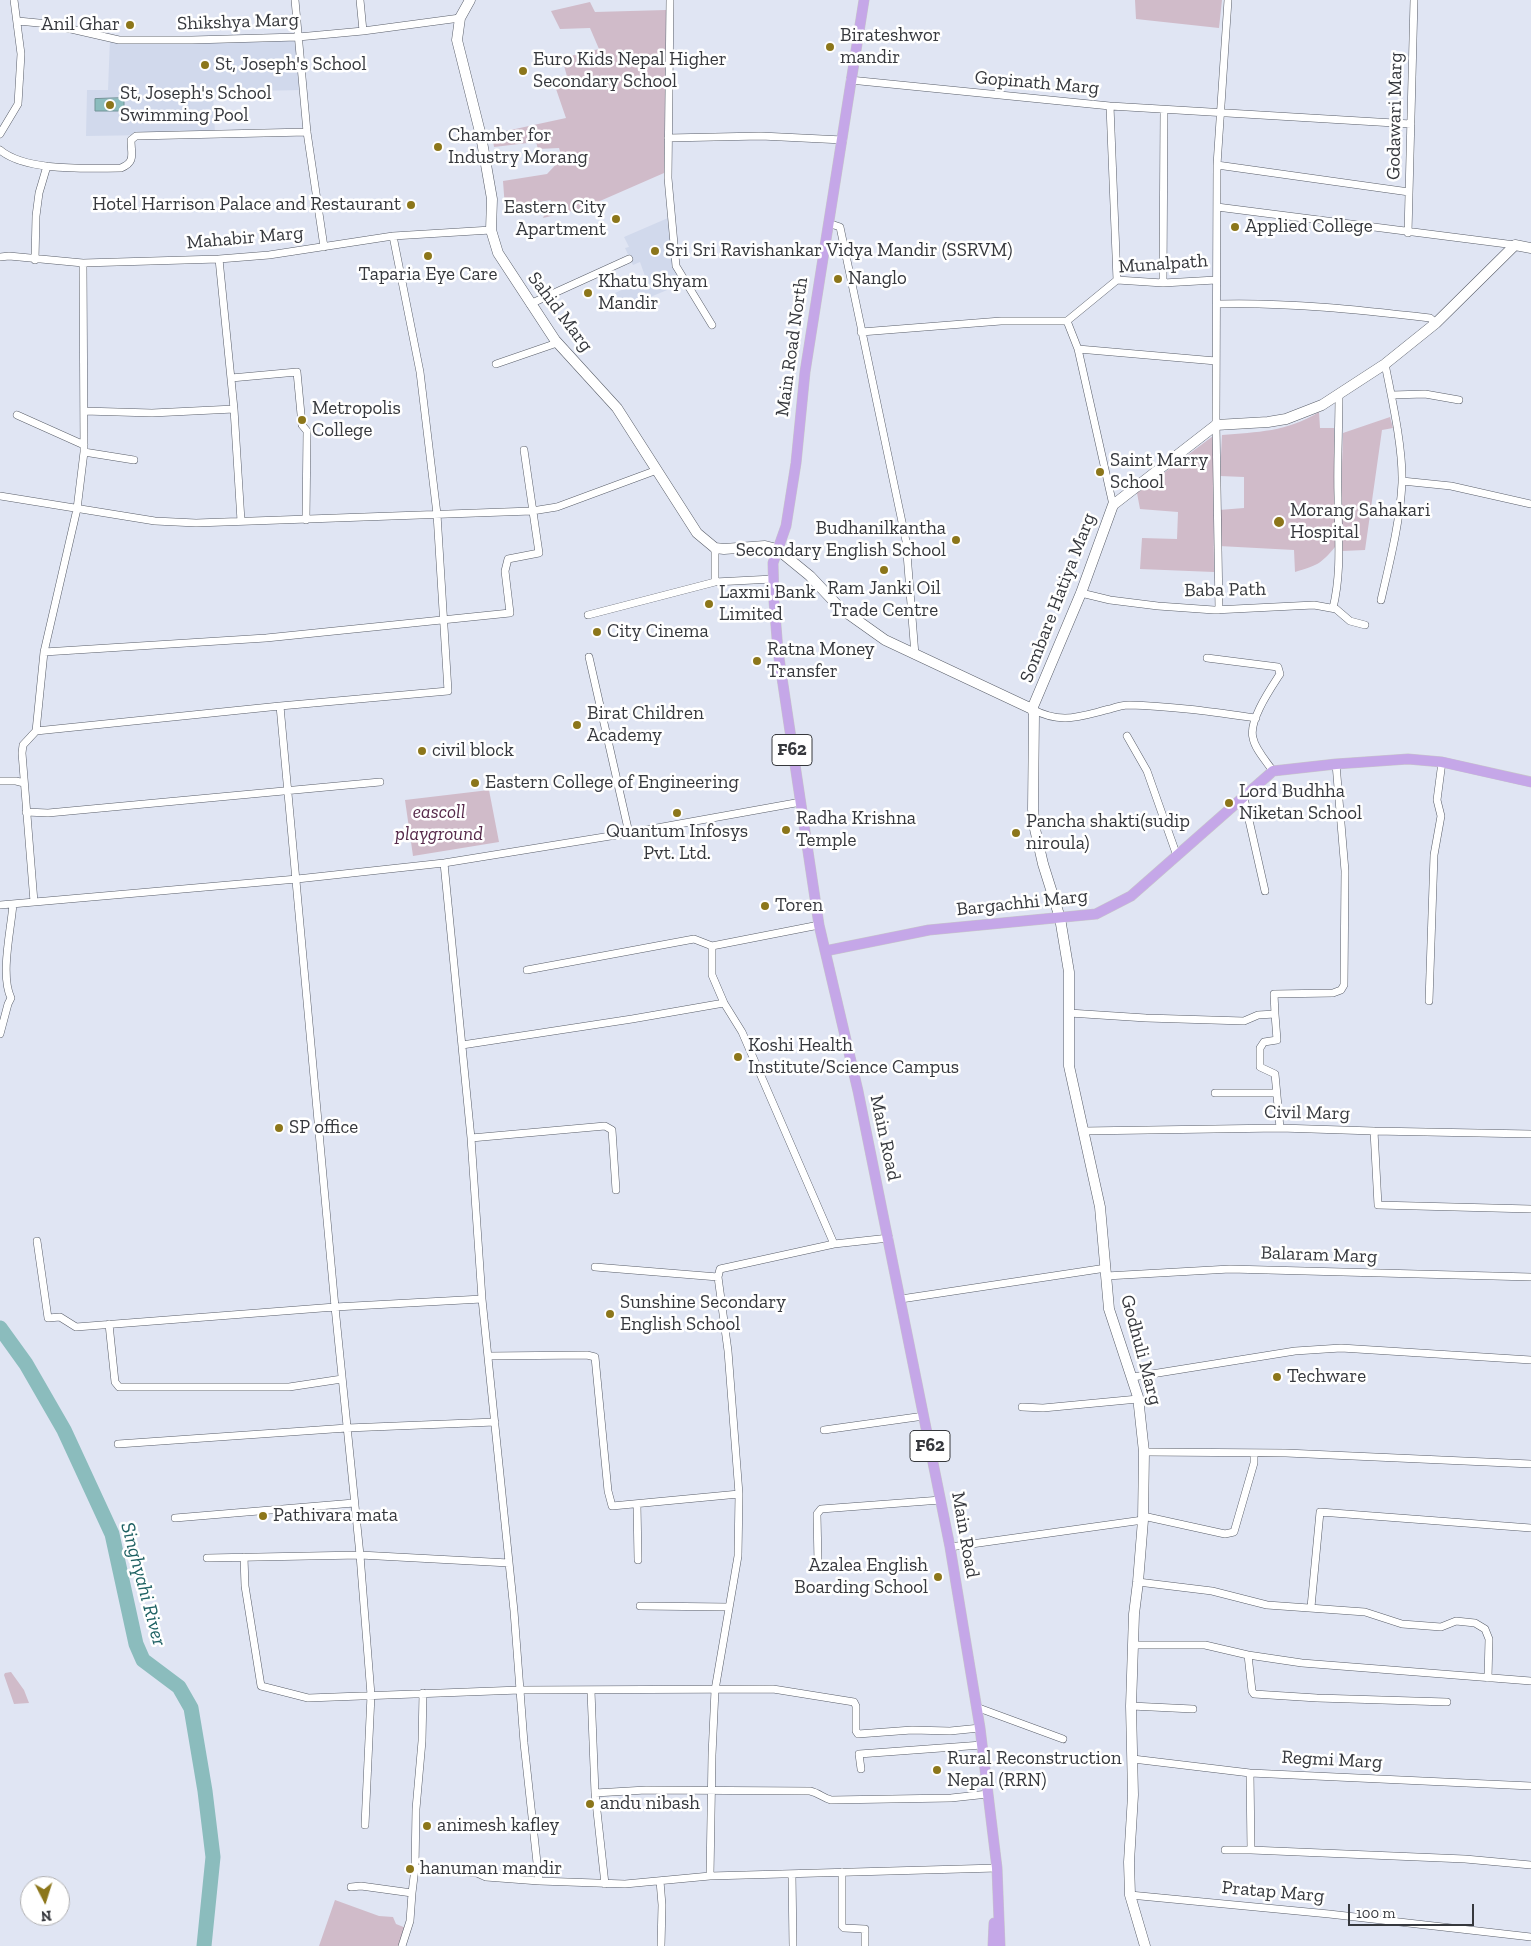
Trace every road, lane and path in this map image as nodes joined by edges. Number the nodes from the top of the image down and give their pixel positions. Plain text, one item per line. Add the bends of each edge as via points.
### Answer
1 (14, 0) edge
2 (294, 0) edge
3 (360, 0) edge
4 (470, 0) edge
5 (670, 0) edge
6 (864, 0) edge
7 (1228, 0) edge
8 (1414, 0) edge
9 (460, 18) junction
10 (18, 21) junction
11 (364, 31) junction
12 (298, 37) junction
13 (850, 80) junction
14 (1110, 106) junction
15 (1164, 110) junction
16 (1220, 113) junction
17 (1411, 124) junction
18 (307, 132) junction
19 (0, 134) edge
20 (668, 138) junction
21 (843, 140) junction
22 (0, 150) edge
23 (1218, 165) junction
24 (47, 166) junction
25 (1409, 192) junction
26 (1217, 207) junction
27 (828, 223) junction
28 (491, 230) junction
29 (1408, 233) junction
30 (393, 236) junction
31 (1515, 245) junction
32 (324, 247) junction
33 (1531, 248) edge
34 (0, 257) edge
35 (219, 259) junction
36 (629, 259) dead end
37 (35, 260) junction
38 (83, 263) junction
39 (1117, 280) junction
40 (1216, 280) junction
41 (1163, 282) junction
42 (530, 304) junction
43 (1217, 304) junction
44 (1067, 321) junction
45 (1436, 323) junction
46 (712, 326) dead end
47 (861, 332) junction
48 (557, 343) junction
49 (1078, 349) junction
50 (1216, 361) junction
51 (496, 364) dead end
52 (1386, 364) junction
53 (231, 378) junction
54 (1339, 394) junction
55 (1392, 395) junction
56 (1458, 400) dead end
57 (234, 409) junction
58 (84, 412) junction
59 (17, 415) dead end
60 (1216, 426) junction
61 (84, 448) junction
62 (524, 450) dead end
63 (134, 460) dead end
64 (657, 470) junction
65 (1402, 481) junction
66 (0, 496) edge
67 (1112, 504) junction
68 (1531, 504) edge
69 (77, 509) junction
70 (532, 511) junction
71 (437, 514) junction
72 (306, 520) junction
73 (240, 521) junction
74 (715, 548) junction
75 (777, 549) junction
76 (773, 579) junction
77 (714, 582) junction
78 (1081, 593) junction
79 (1381, 600) dead end
80 (1333, 608) junction
81 (1220, 610) junction
82 (588, 615) dead end
83 (443, 619) junction
84 (1365, 626) dead end
85 (44, 652) junction
86 (915, 655) junction
87 (589, 657) dead end
88 (1208, 658) dead end
89 (280, 706) junction
90 (1032, 709) junction
91 (1256, 718) junction
92 (36, 731) junction
93 (1127, 736) dead end
94 (1442, 762) junction
95 (1336, 764) junction
96 (1273, 771) junction
97 (0, 781) edge
98 (380, 782) dead end
99 (1531, 782) edge
100 (24, 783) junction
101 (287, 790) junction
102 (1244, 798) junction
103 (801, 802) junction
104 (26, 812) junction
105 (629, 833) junction
106 (1176, 856) junction
107 (444, 863) junction
108 (297, 879) junction
109 (1265, 891) dead end
110 (34, 902) junction
111 (14, 904) junction
112 (3, 905) edge
113 (1060, 918) junction
114 (819, 925) junction
115 (712, 946) junction
116 (825, 951) junction
117 (527, 970) dead end
118 (1429, 1001) dead end
119 (724, 1003) junction
120 (1069, 1012) junction
121 (1275, 1014) junction
122 (0, 1034) edge
123 (462, 1045) junction
124 (1215, 1093) dead end
125 (1276, 1094) junction
126 (1280, 1128) junction
127 (1082, 1131) junction
128 (1374, 1131) junction
129 (1531, 1134) edge
130 (471, 1138) junction
131 (616, 1190) dead end
132 (1531, 1209) edge
133 (887, 1239) junction
134 (38, 1241) dead end
135 (834, 1244) junction
136 (595, 1267) dead end
137 (1106, 1272) junction
138 (718, 1277) junction
139 (1531, 1277) edge
140 (482, 1299) junction
141 (901, 1299) junction
142 (335, 1307) junction
143 (109, 1324) junction
144 (488, 1356) junction
145 (1531, 1360) edge
146 (1133, 1377) junction
147 (342, 1379) junction
148 (1138, 1399) junction
149 (1022, 1407) dead end
150 (921, 1416) junction
151 (495, 1422) junction
152 (347, 1428) junction
153 (824, 1430) dead end
154 (118, 1444) dead end
155 (1144, 1452) junction
156 (1254, 1453) junction
157 (1531, 1464) edge
158 (739, 1494) junction
159 (938, 1501) junction
160 (354, 1503) junction
161 (637, 1504) junction
162 (174, 1518) dead end
163 (1143, 1518) junction
164 (1531, 1528) edge
165 (950, 1547) junction
166 (360, 1555) junction
167 (244, 1557) junction
168 (207, 1558) dead end
169 (638, 1560) dead end
170 (509, 1562) junction
171 (818, 1563) dead end
172 (1138, 1582) junction
173 (640, 1606) dead end
174 (730, 1607) junction
175 (1311, 1607) junction
176 (1134, 1645) junction
177 (1248, 1655) junction
178 (1488, 1678) junction
179 (1531, 1681) edge
180 (520, 1690) junction
181 (715, 1690) junction
182 (591, 1691) junction
183 (424, 1693) junction
184 (371, 1695) junction
185 (1447, 1702) dead end
186 (1130, 1706) junction
187 (976, 1707) junction
188 (1193, 1709) dead end
189 (978, 1728) junction
190 (1063, 1739) dead end
191 (980, 1745) junction
192 (1132, 1759) junction
193 (860, 1769) dead end
194 (1250, 1773) junction
195 (1531, 1786) edge
196 (711, 1792) junction
197 (595, 1793) junction
198 (986, 1795) junction
199 (365, 1825) dead end
200 (1225, 1850) dead end
201 (1251, 1850) junction
202 (1531, 1865) edge
203 (414, 1868) junction
204 (994, 1868) junction
205 (842, 1872) junction
206 (792, 1874) junction
207 (710, 1876) junction
208 (539, 1881) junction
209 (660, 1881) junction
210 (605, 1884) junction
211 (351, 1887) dead end
212 (412, 1893) junction
213 (1130, 1895) junction
214 (1531, 1937) edge
215 (402, 1946) edge
216 (661, 1946) edge
217 (793, 1946) edge
218 (865, 1946) edge
219 (993, 1946) edge
220 (1000, 1946) edge
221 (1145, 1946) edge

1 - 10 street
2 - 12 street
3 - 11 street
4 - 9 main road, Sahid Marg
5 - 20 street
6 - 13 main road, Main Road North / F62
7 - 16 street, Munalpath
8 - 17 street, Godawari Marg
9 - 11 street, Shikshya Marg
9 - 28 main road, Sahid Marg via 457,40 481,136 492,199
10 - 12 street, Shikshya Marg via 49,24 118,40
10 - 19 street via 21,54 18,104
11 - 12 street, Shikshya Marg
12 - 18 street
13 - 14 street, Gopinath Marg
13 - 21 main road, Main Road North / F62
14 - 15 street, Gopinath Marg
14 - 39 street
15 - 16 street, Gopinath Marg
15 - 41 street
16 - 17 street, Gopinath Marg
16 - 23 street, Munalpath
17 - 25 street, Godawari Marg
18 - 24 street via 136,136 131,140 132,159 121,168
18 - 32 street
20 - 21 street via 762,136
20 - 46 street via 676,266
21 - 27 main road, Main Road North / F62
22 - 24 street via 21,160
23 - 25 street
23 - 26 street, Munalpath
24 - 37 street via 36,216
25 - 29 street, Godawari Marg
26 - 29 street
26 - 40 street, Munalpath
27 - 47 street via 840,227
27 - 75 main road, Main Road North / F62 via 805,372 796,463 786,526
28 - 30 street, Mahabir Marg
28 - 42 main road, Sahid Marg via 498,253
29 - 31 street
30 - 32 street, Mahabir Marg
30 - 71 street via 420,372
31 - 33 main road
31 - 45 main road
32 - 35 street, Mahabir Marg
34 - 37 street, Mahabir Marg
35 - 38 street, Mahabir Marg
35 - 53 street
36 - 42 street
37 - 38 street, Mahabir Marg
38 - 58 street
39 - 41 street, Munalpath
39 - 44 street, Munalpath
40 - 41 street, Munalpath
40 - 43 street
42 - 48 main road, Sahid Marg
43 - 45 street via 1347,308 1430,318
43 - 50 street
44 - 47 street via 1001,321
44 - 49 street, Sombare Hatiya Marg
45 - 52 main road
47 - 86 street via 906,542
48 - 51 street
48 - 64 main road, Sahid Marg via 617,408
49 - 50 street
49 - 67 street, Sombare Hatiya Marg
50 - 60 street
52 - 54 main road
52 - 55 street
53 - 57 street
53 - 72 street via 296,372 302,425 307,431
54 - 60 main road via 1322,405 1286,419
54 - 80 street via 1340,544 1338,588
55 - 56 street via 1424,394
55 - 65 street
57 - 58 street
57 - 73 street
58 - 61 street
59 - 61 street
60 - 67 main road
60 - 81 street
61 - 63 street
61 - 69 street
62 - 70 street
64 - 70 street via 557,507
64 - 74 main road, Sahid Marg via 697,533
65 - 68 street via 1451,486
65 - 79 street
66 - 69 street
67 - 78 main road, Sombare Hatiya Marg
69 - 73 street via 156,521
69 - 85 street
70 - 71 street
70 - 83 street via 540,553 508,560 505,571 510,613
71 - 72 street
71 - 83 street
72 - 73 street
74 - 75 main road via 765,546
74 - 77 street
75 - 76 main road, F62
75 - 86 main road via 810,576 840,608 885,640
76 - 77 street
76 - 103 main road, F62 via 778,651
77 - 82 street
78 - 81 street, Baba Path via 1158,606
78 - 90 main road, Sombare Hatiya Marg
80 - 81 street, Baba Path via 1291,605
80 - 84 street via 1350,621
83 - 85 street via 266,638
83 - 89 street via 448,691
85 - 92 street
86 - 90 main road
87 - 105 street
88 - 91 street via 1278,667 1280,674
89 - 92 street
89 - 101 street
90 - 91 street via 1043,715 1079,718 1125,705 1166,706
90 - 113 main road, Godhuli Marg via 1035,829
91 - 96 street via 1253,739
92 - 100 street via 23,745
93 - 106 street via 1147,771
94 - 95 main road via 1408,759
94 - 99 main road
94 - 118 street via 1437,800 1441,816 1434,855
95 - 96 main road
95 - 121 street via 1345,871 1344,985 1342,990 1333,993 1274,994
96 - 102 main road, Bargachhi Marg
97 - 100 street
98 - 101 street
100 - 104 street
101 - 104 street via 48,813
101 - 108 street
102 - 106 main road, Bargachhi Marg
102 - 109 street
103 - 105 street
103 - 114 main road, F62
104 - 110 street
105 - 107 street
106 - 113 main road, Bargachhi Marg via 1130,896 1096,914
107 - 108 street
107 - 123 street
108 - 110 street
108 - 142 street
110 - 111 street
111 - 112 street
111 - 122 street via 7,970 11,998
113 - 116 main road, Bargachhi Marg via 929,930
113 - 120 main road, Godhuli Marg via 1069,972
114 - 115 street
114 - 116 main road, F62
115 - 117 street via 694,939
115 - 119 street via 712,975
116 - 133 main road, Main Road / F62 via 858,1091
119 - 123 street
119 - 135 street via 742,1032
120 - 121 street via 1244,1020
120 - 127 main road, Godhuli Marg via 1069,1066
121 - 125 street via 1277,1040 1264,1042 1260,1048 1260,1067 1275,1074
123 - 130 street
124 - 125 street
125 - 126 street
126 - 127 street, Civil Marg
126 - 128 street, Civil Marg
127 - 137 main road, Godhuli Marg via 1100,1207
128 - 129 street, Civil Marg
128 - 132 street via 1378,1205
130 - 131 street via 605,1126 612,1130
130 - 140 street
133 - 135 street
133 - 141 main road, Main Road / F62
133 - 150 main road, Main Road / F62
134 - 143 street via 48,1318 60,1317 76,1327
135 - 138 street via 720,1269
136 - 138 street
137 - 139 street, Balaram Marg via 1230,1269
137 - 141 street, Balaram Marg
137 - 146 main road, Godhuli Marg via 1109,1309
138 - 158 street via 728,1351
140 - 142 street
140 - 144 street
141 - 150 main road, Main Road / F62
142 - 143 street
142 - 147 street
143 - 147 street via 115,1382 119,1386 289,1386
144 - 151 street
144 - 161 street via 595,1357 612,1506
145 - 146 street via 1341,1348 1296,1351
146 - 148 main road, Godhuli Marg
147 - 152 street
148 - 149 street
148 - 155 main road, Godhuli Marg
150 - 153 street
150 - 159 main road, Main Road / F62
151 - 152 street
151 - 170 street
152 - 154 street
152 - 160 street
155 - 156 street
155 - 163 main road, Godhuli Marg
156 - 157 street
156 - 163 street via 1234,1532 1225,1534
158 - 161 street
158 - 174 street via 738,1556
159 - 165 main road, Main Road / F62
159 - 171 street via 821,1510 817,1514
159 - 189 main road, Main Road / F62
160 - 162 street
160 - 166 street
161 - 169 street
163 - 165 street
163 - 172 main road, Godhuli Marg
164 - 175 street via 1320,1512
165 - 187 main road, Main Road / F62
166 - 167 street
166 - 170 street
166 - 184 street
167 - 168 street
167 - 184 street via 245,1586 261,1686 308,1698
170 - 180 street
172 - 175 street via 1212,1592 1267,1605
172 - 176 main road, Godhuli Marg
173 - 174 street
174 - 181 street
175 - 178 street via 1365,1612 1402,1624 1427,1627 1441,1627 1456,1621 1475,1623 1486,1630 1489,1640
176 - 177 street via 1205,1645
176 - 186 main road, Godhuli Marg
177 - 178 street via 1302,1663
177 - 185 street via 1254,1694
178 - 179 street
180 - 182 street
180 - 183 street
180 - 208 street
181 - 182 street
181 - 189 street via 773,1690 851,1701 856,1706 858,1734
181 - 196 street
182 - 197 street
183 - 184 street
183 - 203 street
184 - 199 street
186 - 188 street
186 - 192 main road, Godhuli Marg
187 - 189 main road, Main Road / F62
187 - 190 street
189 - 191 main road, Main Road / F62
191 - 193 street via 859,1754
191 - 198 main road, Main Road / F62
192 - 194 street, Regmi Marg
192 - 213 main road, Godhuli Marg
194 - 195 street, Regmi Marg
194 - 201 street
196 - 197 street via 646,1790
196 - 198 street via 810,1791 831,1800
196 - 207 street
197 - 210 street
198 - 204 main road, Main Road / F62
200 - 201 street
201 - 202 street
203 - 208 street
203 - 212 street
204 - 205 street
204 - 219 main road, Main Road / F62
204 - 220 main road, Main Road / F62
205 - 206 street
205 - 218 street via 842,1926 865,1929
206 - 207 street
206 - 217 street
207 - 209 street
208 - 210 street
209 - 210 street
209 - 216 street
211 - 212 street
212 - 215 street via 410,1921
213 - 214 street, Pratap Marg
213 - 221 main road, Godhuli Marg

